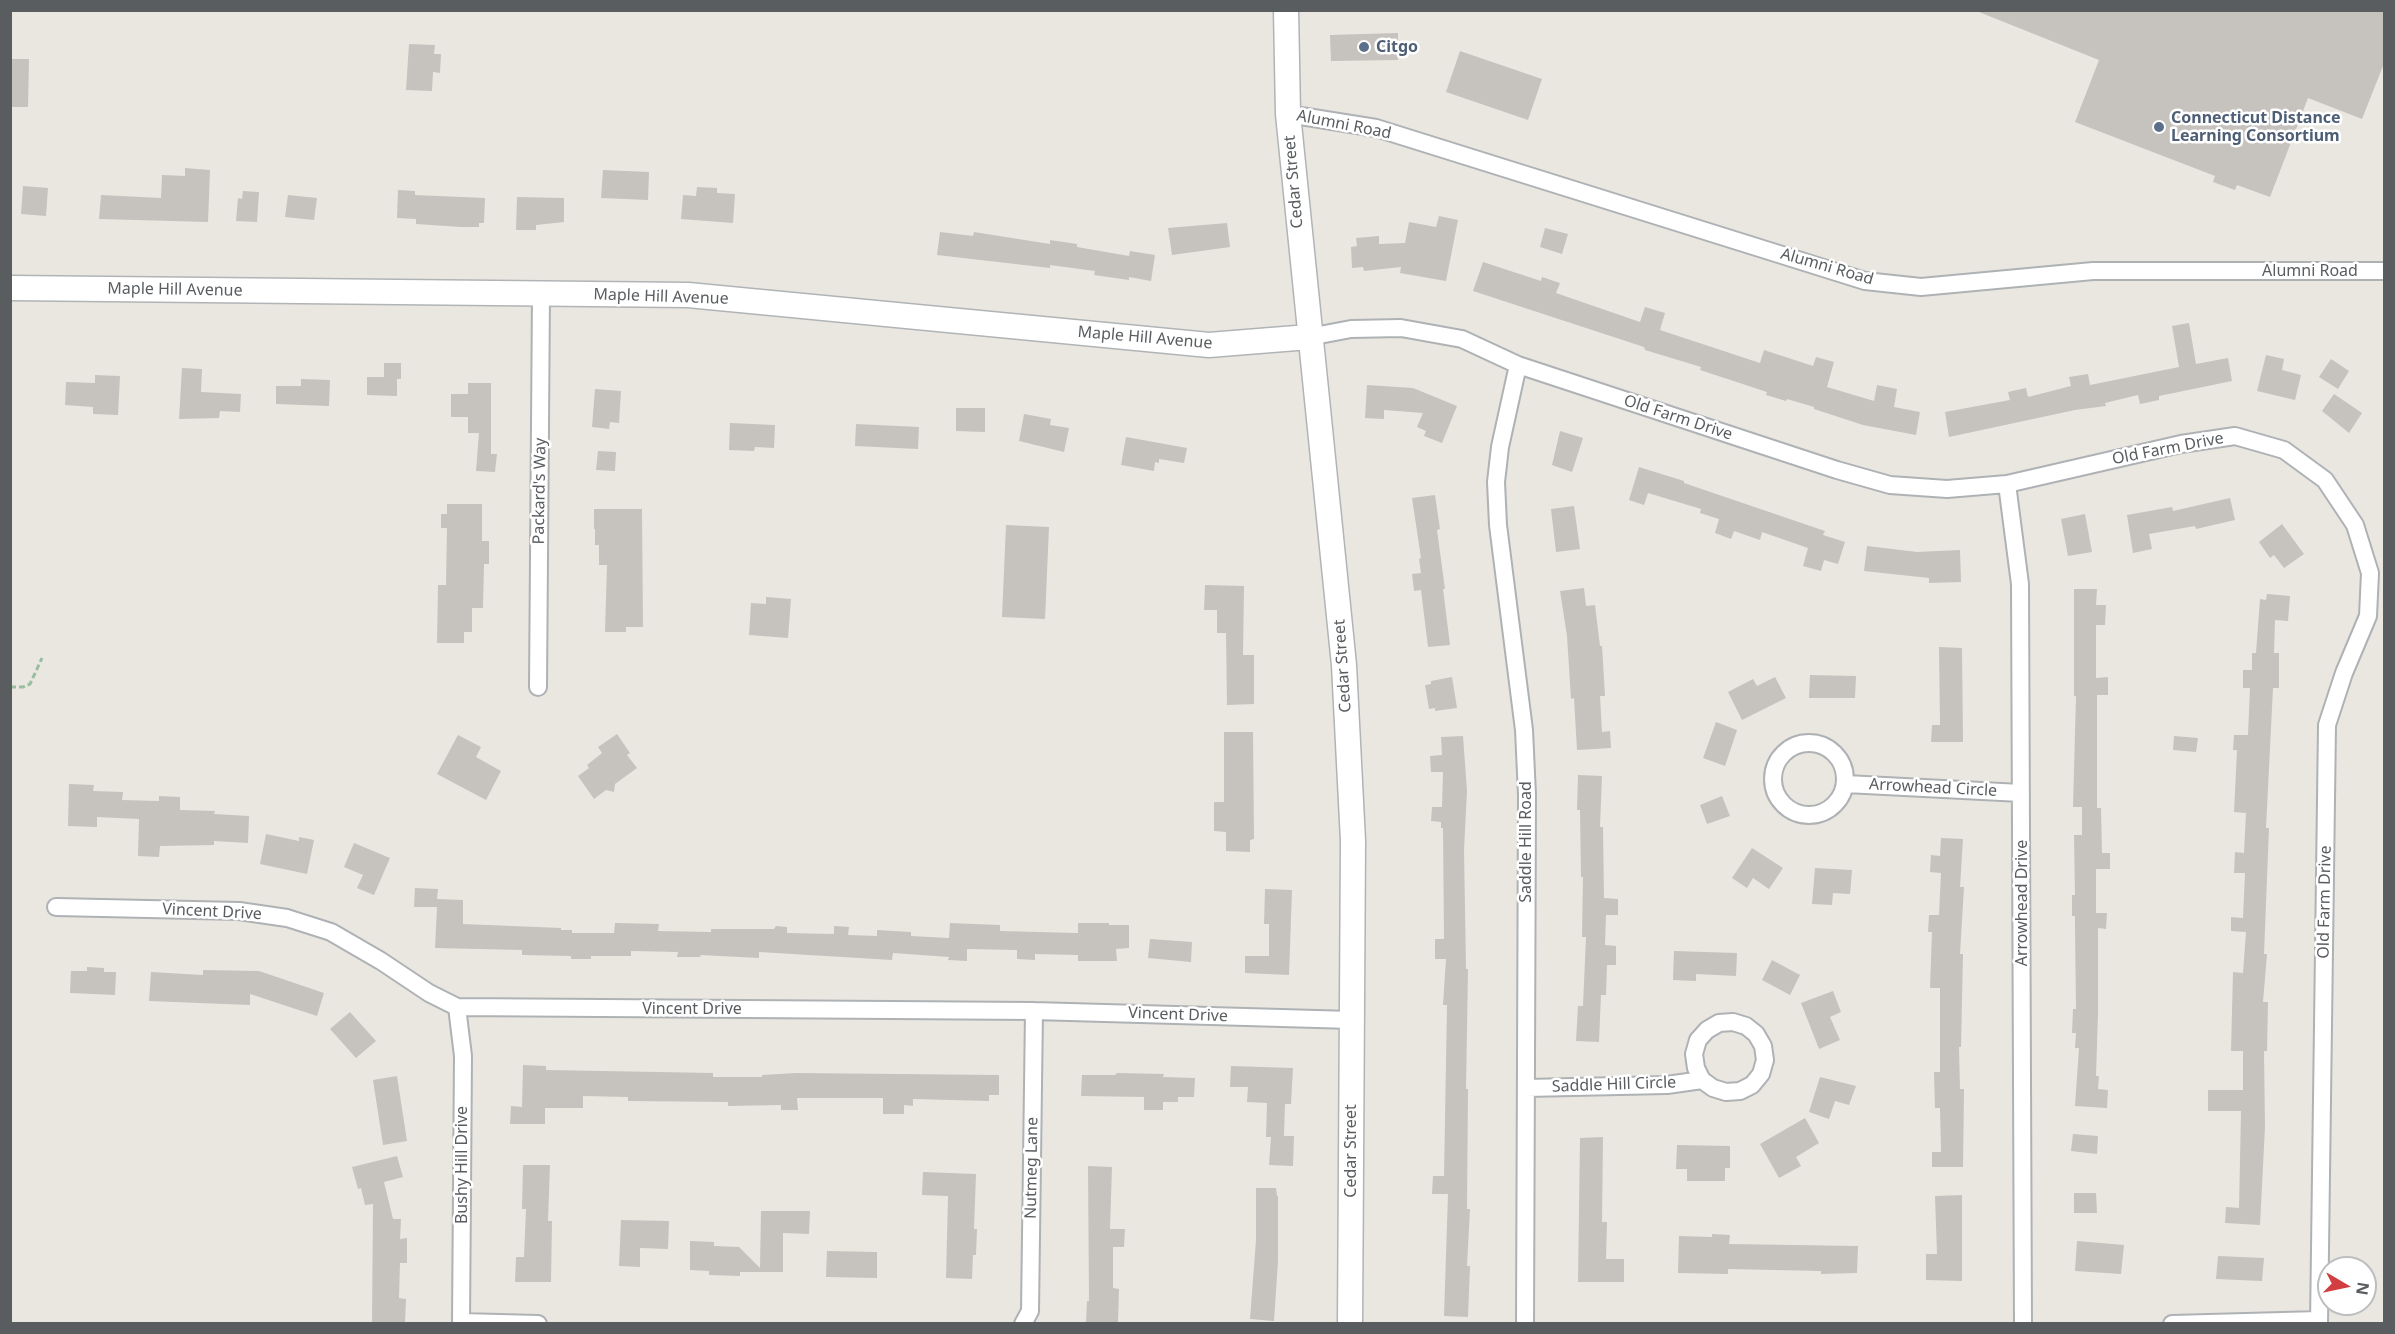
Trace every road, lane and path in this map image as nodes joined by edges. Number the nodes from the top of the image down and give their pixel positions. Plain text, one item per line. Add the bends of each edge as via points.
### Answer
1 (1286, 10) edge
2 (1288, 114) junction
3 (2385, 271) edge
4 (10, 288) edge
5 (541, 294) junction
6 (1309, 337) junction
7 (1518, 365) junction
8 (2007, 484) junction
9 (42, 658) dead end
10 (10, 687) edge
11 (538, 687) dead end
12 (1845, 784) junction
13 (2021, 793) junction
14 (56, 907) dead end
15 (457, 1007) junction
16 (1034, 1011) junction
17 (1352, 1020) junction
18 (1702, 1080) junction
19 (1526, 1088) junction
20 (2319, 1322) edge
21 (461, 1323) edge
22 (538, 1323) edge
23 (1023, 1323) edge
24 (1350, 1323) edge
25 (1525, 1323) edge
26 (2023, 1323) edge
27 (2172, 1323) edge

1 - 2 main road, Cedar Street
2 - 3 street, Alumni Road via 1376,128 1865,280 1921,287 2093,271
2 - 6 main road, Cedar Street
4 - 5 main road, Maple Hill Avenue
5 - 6 main road, Maple Hill Avenue via 688,296 1209,345
5 - 11 street, Packard's Way
6 - 7 street, Old Farm Drive via 1401,328 1462,339
6 - 17 main road, Cedar Street via 1344,665 1353,841
7 - 8 street, Old Farm Drive via 1890,485 1947,489
7 - 19 street, Saddle Hill Road via 1496,482 1524,730
8 - 13 street, Arrowhead Drive via 2020,584
8 - 20 street, Old Farm Drive via 2181,444 2235,436 2284,450 2325,480 2355,525 2370,573 2368,616 2327,725
9 - 10 path via 30,684
12 - 12 street, Arrowhead Circle via 1845,770 1838,757 1828,747 1814,742 1800,743 1787,750 1773,774 1780,801 1804,815 1831,808 1841,797
12 - 13 street, Arrowhead Circle
13 - 26 street, Arrowhead Drive
14 - 15 street, Vincent Drive via 239,911 287,918 331,932
15 - 16 street, Vincent Drive
15 - 21 street, Bushy Hill Drive via 463,1056
16 - 17 street, Vincent Drive
16 - 23 street, Nutmeg Lane via 1030,1311
17 - 24 main road, Cedar Street
18 - 18 street, Saddle Hill Circle via 1713,1089 1726,1092 1752,1085 1765,1060 1756,1034 1733,1022 1719,1023 1707,1030 1698,1040 1694,1054 1695,1068
18 - 19 street, Saddle Hill Circle via 1667,1085
19 - 25 street, Saddle Hill Road
20 - 27 street
21 - 22 street

